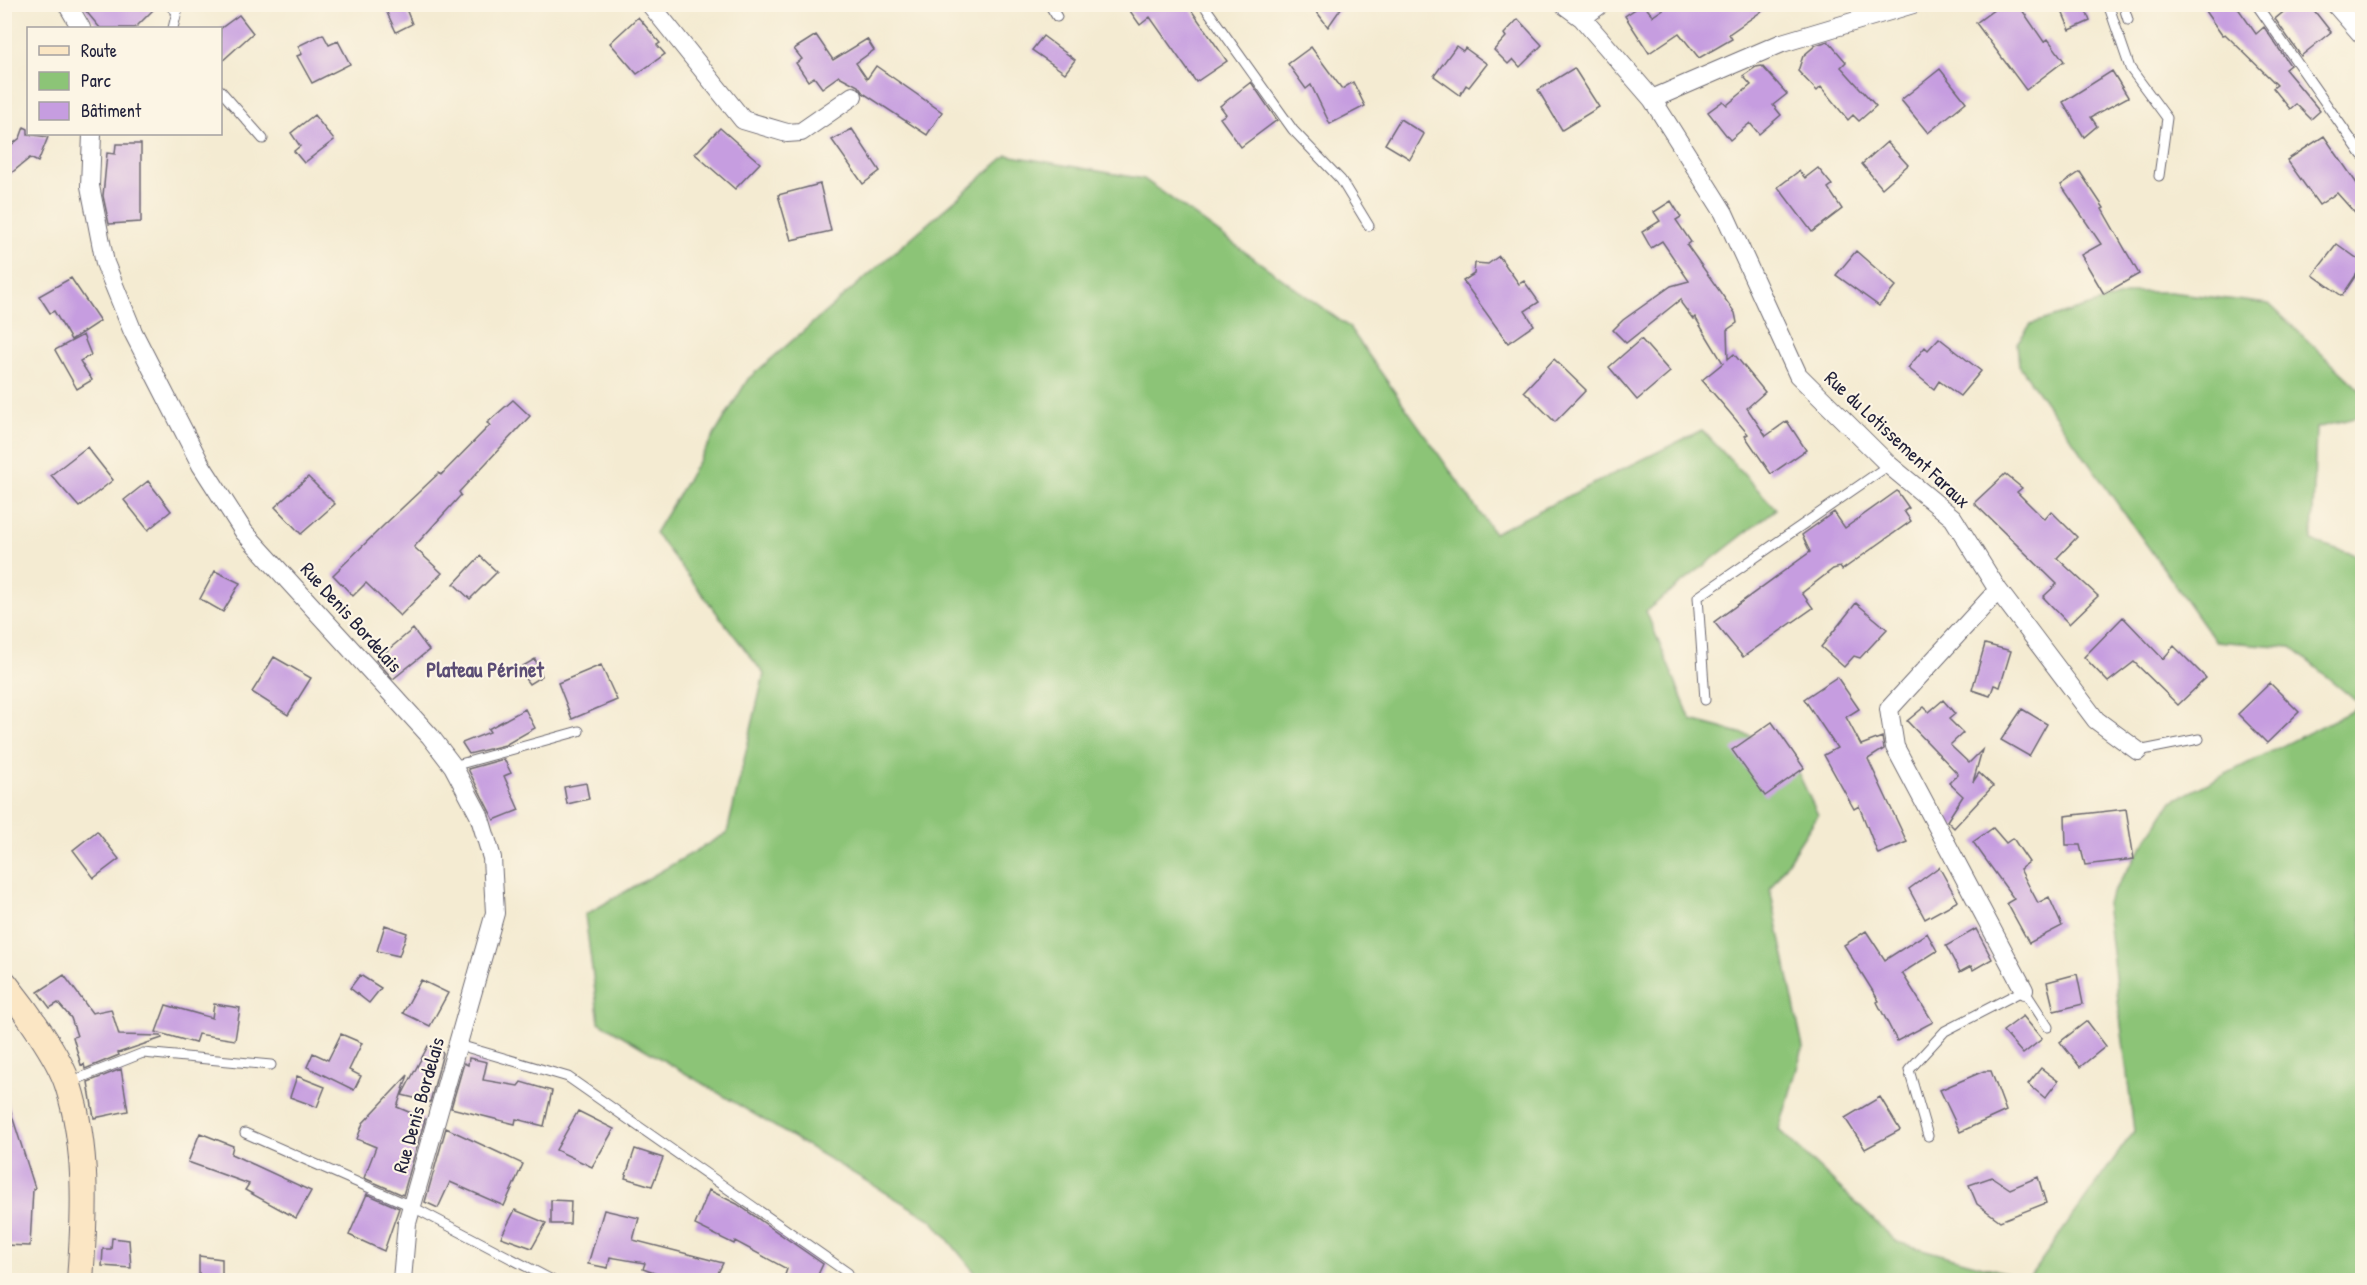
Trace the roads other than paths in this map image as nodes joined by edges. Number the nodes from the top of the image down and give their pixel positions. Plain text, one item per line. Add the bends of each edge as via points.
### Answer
1 (67, 4) edge
2 (168, 4) edge
3 (650, 4) edge
4 (1049, 4) edge
5 (1203, 4) edge
6 (1563, 4) edge
7 (1601, 4) edge
8 (1913, 4) edge
9 (2108, 4) edge
10 (2123, 4) edge
11 (2256, 4) edge
12 (2335, 4) edge
13 (1057, 17) dead end
14 (1582, 18) junction
15 (2128, 20) dead end
16 (80, 27) edge
17 (173, 27) edge
18 (2362, 35) edge
19 (222, 92) edge
20 (854, 96) dead end
21 (1653, 99) junction
22 (92, 135) edge
23 (263, 139) dead end
24 (2362, 155) edge
25 (2159, 176) dead end
26 (1369, 226) dead end
27 (1889, 465) junction
28 (1998, 590) junction
29 (1705, 700) dead end
30 (579, 731) dead end
31 (2199, 739) dead end
32 (2138, 751) joint
33 (453, 766) junction
34 (4, 984) edge
35 (2024, 990) junction
36 (2048, 1027) dead end
37 (459, 1045) junction
38 (271, 1065) dead end
39 (68, 1083) junction
40 (245, 1133) dead end
41 (1928, 1136) dead end
42 (411, 1206) junction
43 (848, 1272) dead end
44 (80, 1281) edge
45 (402, 1281) edge
46 (552, 1281) edge

1 - 16 street
2 - 17 lane via 177,12
3 - 20 street via 743,120 793,134
4 - 13 lane
5 - 26 lane via 1275,108 1345,185
6 - 14 street, Rue du Lotissement Faraux
7 - 14 street
8 - 21 street via 1782,43
9 - 25 lane via 2130,68 2167,118
10 - 15 lane
11 - 24 lane
12 - 18 street
14 - 21 street, Rue du Lotissement Faraux
19 - 23 lane
21 - 27 street, Rue du Lotissement Faraux via 1724,213 1798,375
22 - 33 street, Rue Denis Bordelais via 90,186 105,263 133,332 201,465 244,532
27 - 28 street, Rue du Lotissement Faraux via 1953,518
27 - 29 lane via 1698,597
28 - 32 street, Rue du Lotissement Faraux via 2096,720
28 - 35 street via 1889,709 1895,747
30 - 33 lane
31 - 32 lane
33 - 37 street, Rue Denis Bordelais via 479,815 492,858 495,913
34 - 39 main road
35 - 36 lane
35 - 41 lane via 1945,1031 1909,1070
37 - 42 street, Rue Denis Bordelais
37 - 43 lane via 568,1077
38 - 39 lane via 143,1053
39 - 44 main road via 79,1132 86,1203
40 - 42 lane
42 - 45 street, Rue Denis Bordelais
42 - 46 lane

